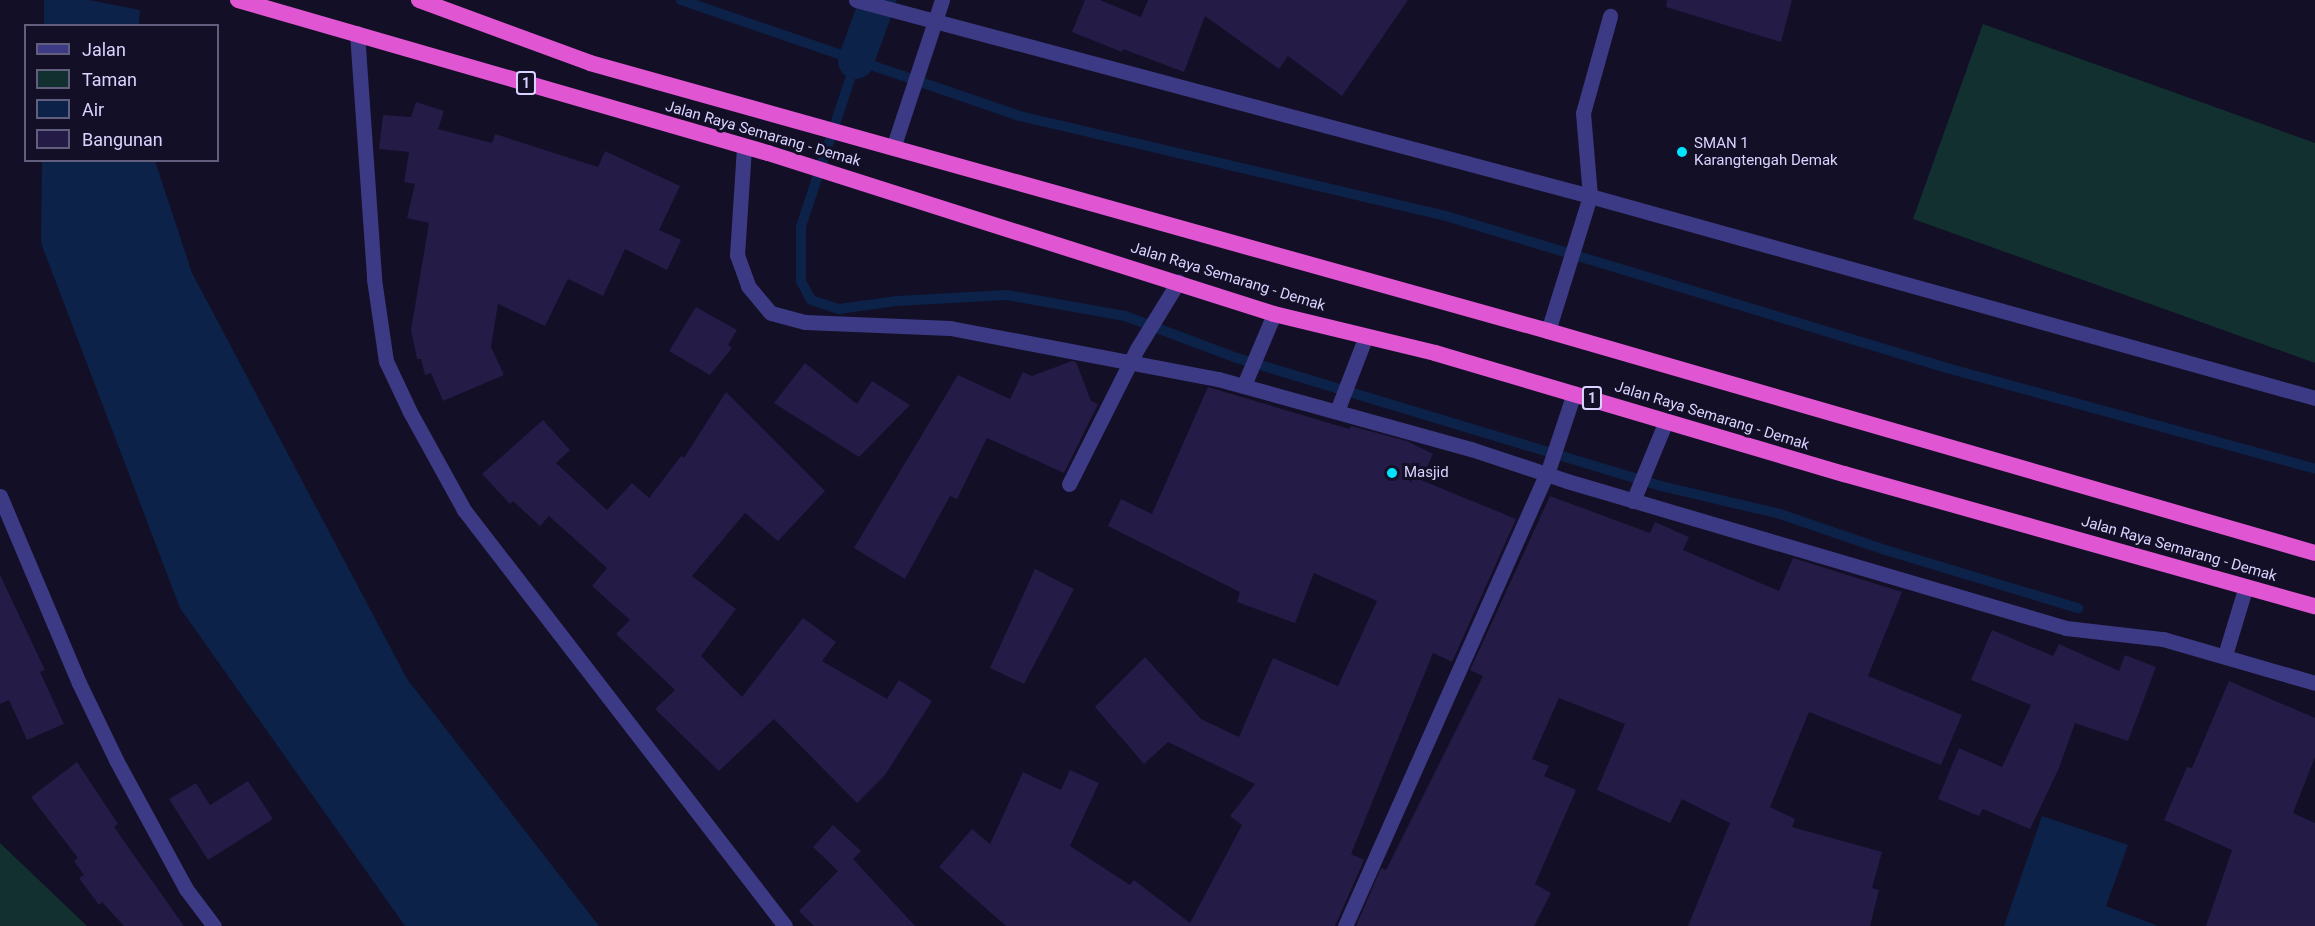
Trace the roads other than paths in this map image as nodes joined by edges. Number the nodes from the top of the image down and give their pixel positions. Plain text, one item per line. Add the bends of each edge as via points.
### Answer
1 (238, 0) edge
2 (419, 0) edge
3 (856, 0) edge
4 (942, 0) edge
5 (1610, 16) dead end
6 (933, 21) junction
7 (357, 33) junction
8 (744, 147) junction
9 (891, 147) junction
10 (1590, 196) junction
11 (1178, 282) junction
12 (1274, 314) junction
13 (1548, 332) junction
14 (1366, 336) junction
15 (1134, 355) junction
16 (1246, 380) junction
17 (1574, 393) junction
18 (2315, 398) edge
19 (1340, 405) junction
20 (1666, 421) junction
21 (1547, 471) junction
22 (1069, 484) dead end
23 (1636, 495) junction
24 (0, 496) edge
25 (2315, 553) edge
26 (2246, 586) junction
27 (2315, 606) edge
28 (2227, 649) junction
29 (2315, 683) edge
30 (214, 926) edge
31 (786, 926) edge
32 (1345, 926) edge

1 - 7 highway, Jalan Raya Semarang - Demak / 1
2 - 9 highway, Jalan Raya Semarang - Demak via 590,63
3 - 6 street
4 - 6 street
5 - 10 street via 1583,113
6 - 9 street via 903,123
6 - 10 street
7 - 8 highway, Jalan Raya Semarang - Demak / 1
7 - 31 street via 374,279 386,361 410,412 464,510
8 - 11 highway, Jalan Raya Semarang - Demak / 1
8 - 15 street via 737,255 748,286 771,313 805,322 950,328
9 - 13 highway, Jalan Raya Semarang - Demak
10 - 13 street
10 - 18 street
11 - 12 highway, Jalan Raya Semarang - Demak / 1
11 - 15 street
12 - 14 highway, Jalan Raya Semarang - Demak / 1
12 - 16 street
13 - 25 highway, Jalan Raya Semarang - Demak
14 - 17 highway, Jalan Raya Semarang - Demak / 1
14 - 19 street
15 - 16 street
15 - 22 street
16 - 19 street
17 - 20 highway, Jalan Raya Semarang - Demak / 1
17 - 21 street
19 - 21 street
20 - 23 street
20 - 26 highway, Jalan Raya Semarang - Demak / 1
21 - 23 street
21 - 32 street
23 - 28 street via 2066,628
24 - 30 street via 116,760 186,889
26 - 27 highway, Jalan Raya Semarang - Demak / 1
26 - 28 street
28 - 29 street

